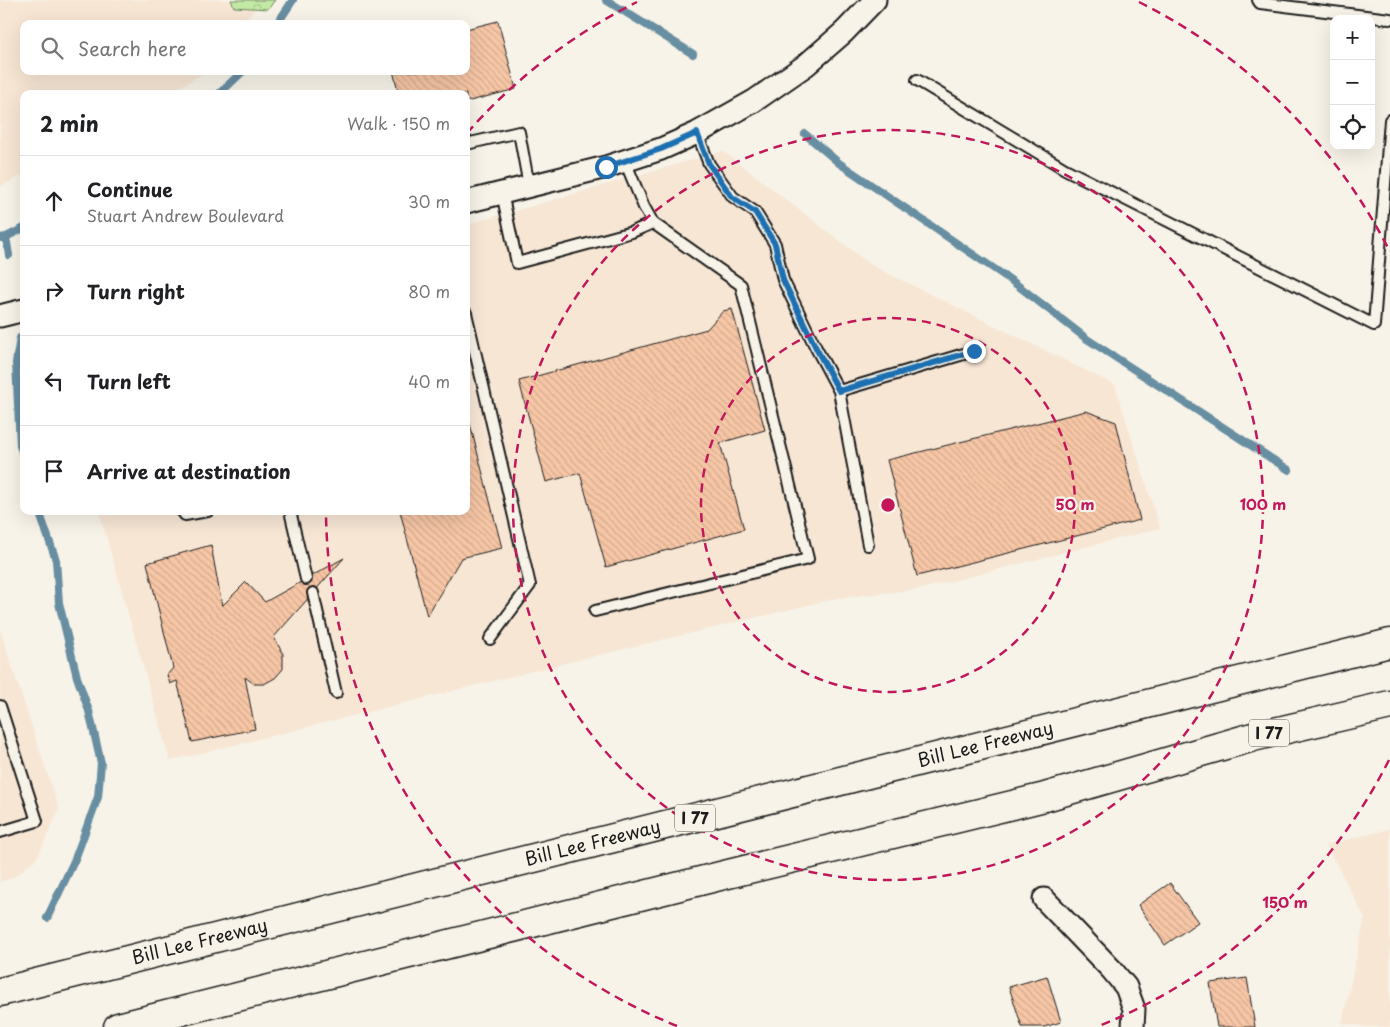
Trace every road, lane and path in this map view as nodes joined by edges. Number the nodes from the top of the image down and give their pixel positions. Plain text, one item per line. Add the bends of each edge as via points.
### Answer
1 (875, 0) edge
2 (1258, 0) edge
3 (1390, 19) edge
4 (917, 80) dead end
5 (1390, 120) edge
6 (697, 133) junction
7 (470, 143) edge
8 (625, 161) junction
9 (529, 186) junction
10 (502, 193) junction
11 (470, 201) edge
12 (653, 223) junction
13 (20, 311) edge
14 (0, 316) edge
15 (470, 330) edge
16 (974, 351) dead end
17 (839, 391) junction
18 (291, 515) edge
19 (868, 545) dead end
20 (306, 579) dead end
21 (313, 593) dead end
22 (595, 610) dead end
23 (490, 639) dead end
24 (1390, 643) edge
25 (336, 693) dead end
26 (1390, 705) edge
27 (0, 706) edge
28 (0, 832) edge
29 (1044, 899) dead end
30 (0, 992) edge
31 (118, 1027) edge
32 (1133, 1027) edge

1 - 6 street via 806,65 754,101
2 - 3 lane via 1260,3
4 - 5 lane via 1065,169 1374,325
6 - 8 street
6 - 17 lane via 709,164 727,190 755,212 775,244 783,280
7 - 9 lane via 518,132
8 - 9 street
8 - 12 lane
9 - 10 street
10 - 11 street
10 - 12 lane via 517,263 632,232
12 - 22 lane via 741,285 808,559
13 - 14 street
15 - 23 lane via 530,585
16 - 17 lane
17 - 19 lane
18 - 20 lane
21 - 25 lane
24 - 30 highway, Bill Lee Freeway / I 77
26 - 31 highway, I 77 via 1253,737 1035,800 705,879
27 - 28 lane via 37,821
29 - 32 street via 1126,987 1134,1008

